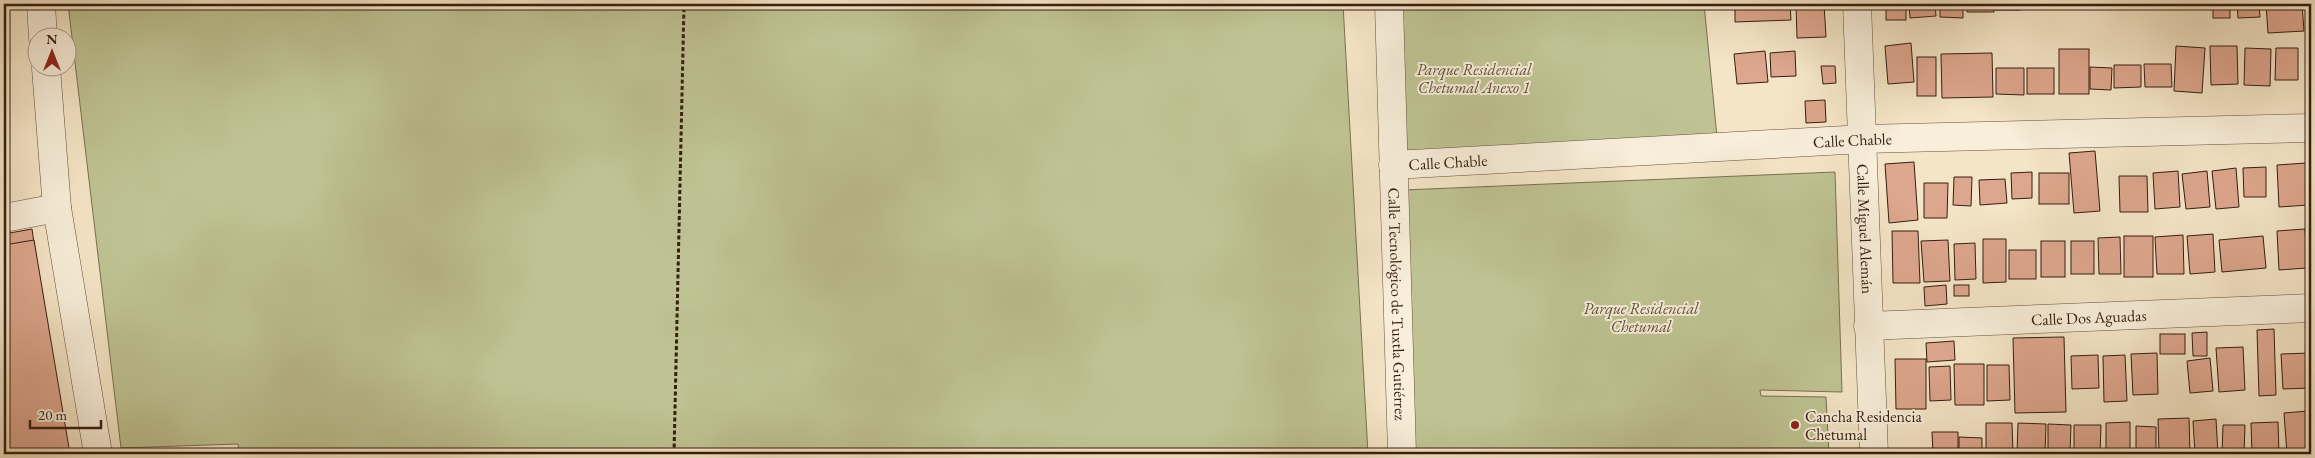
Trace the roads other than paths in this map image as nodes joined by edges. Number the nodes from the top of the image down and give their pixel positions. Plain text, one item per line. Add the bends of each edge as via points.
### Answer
1 (41, 4) edge
2 (1388, 4) edge
3 (1857, 4) edge
4 (43, 28) edge
5 (47, 78) edge
6 (2311, 128) edge
7 (1864, 139) junction
8 (1394, 165) junction
9 (57, 208) junction
10 (4, 218) edge
11 (2311, 308) edge
12 (1868, 326) junction
13 (98, 454) edge
14 (1402, 454) edge
15 (1874, 454) edge

1 - 4 street
2 - 8 street, Calle Tecnológico de Tuxtla Gutiérrez
3 - 7 street, Calle Miguel Alemán
5 - 9 street
6 - 7 street, Calle Chable
7 - 8 street, Calle Chable
7 - 12 street, Calle Miguel Alemán
8 - 14 street, Calle Tecnológico de Tuxtla Gutiérrez
9 - 10 street
9 - 13 street
11 - 12 street, Calle Dos Aguadas
12 - 15 street, Calle Miguel Alemán

